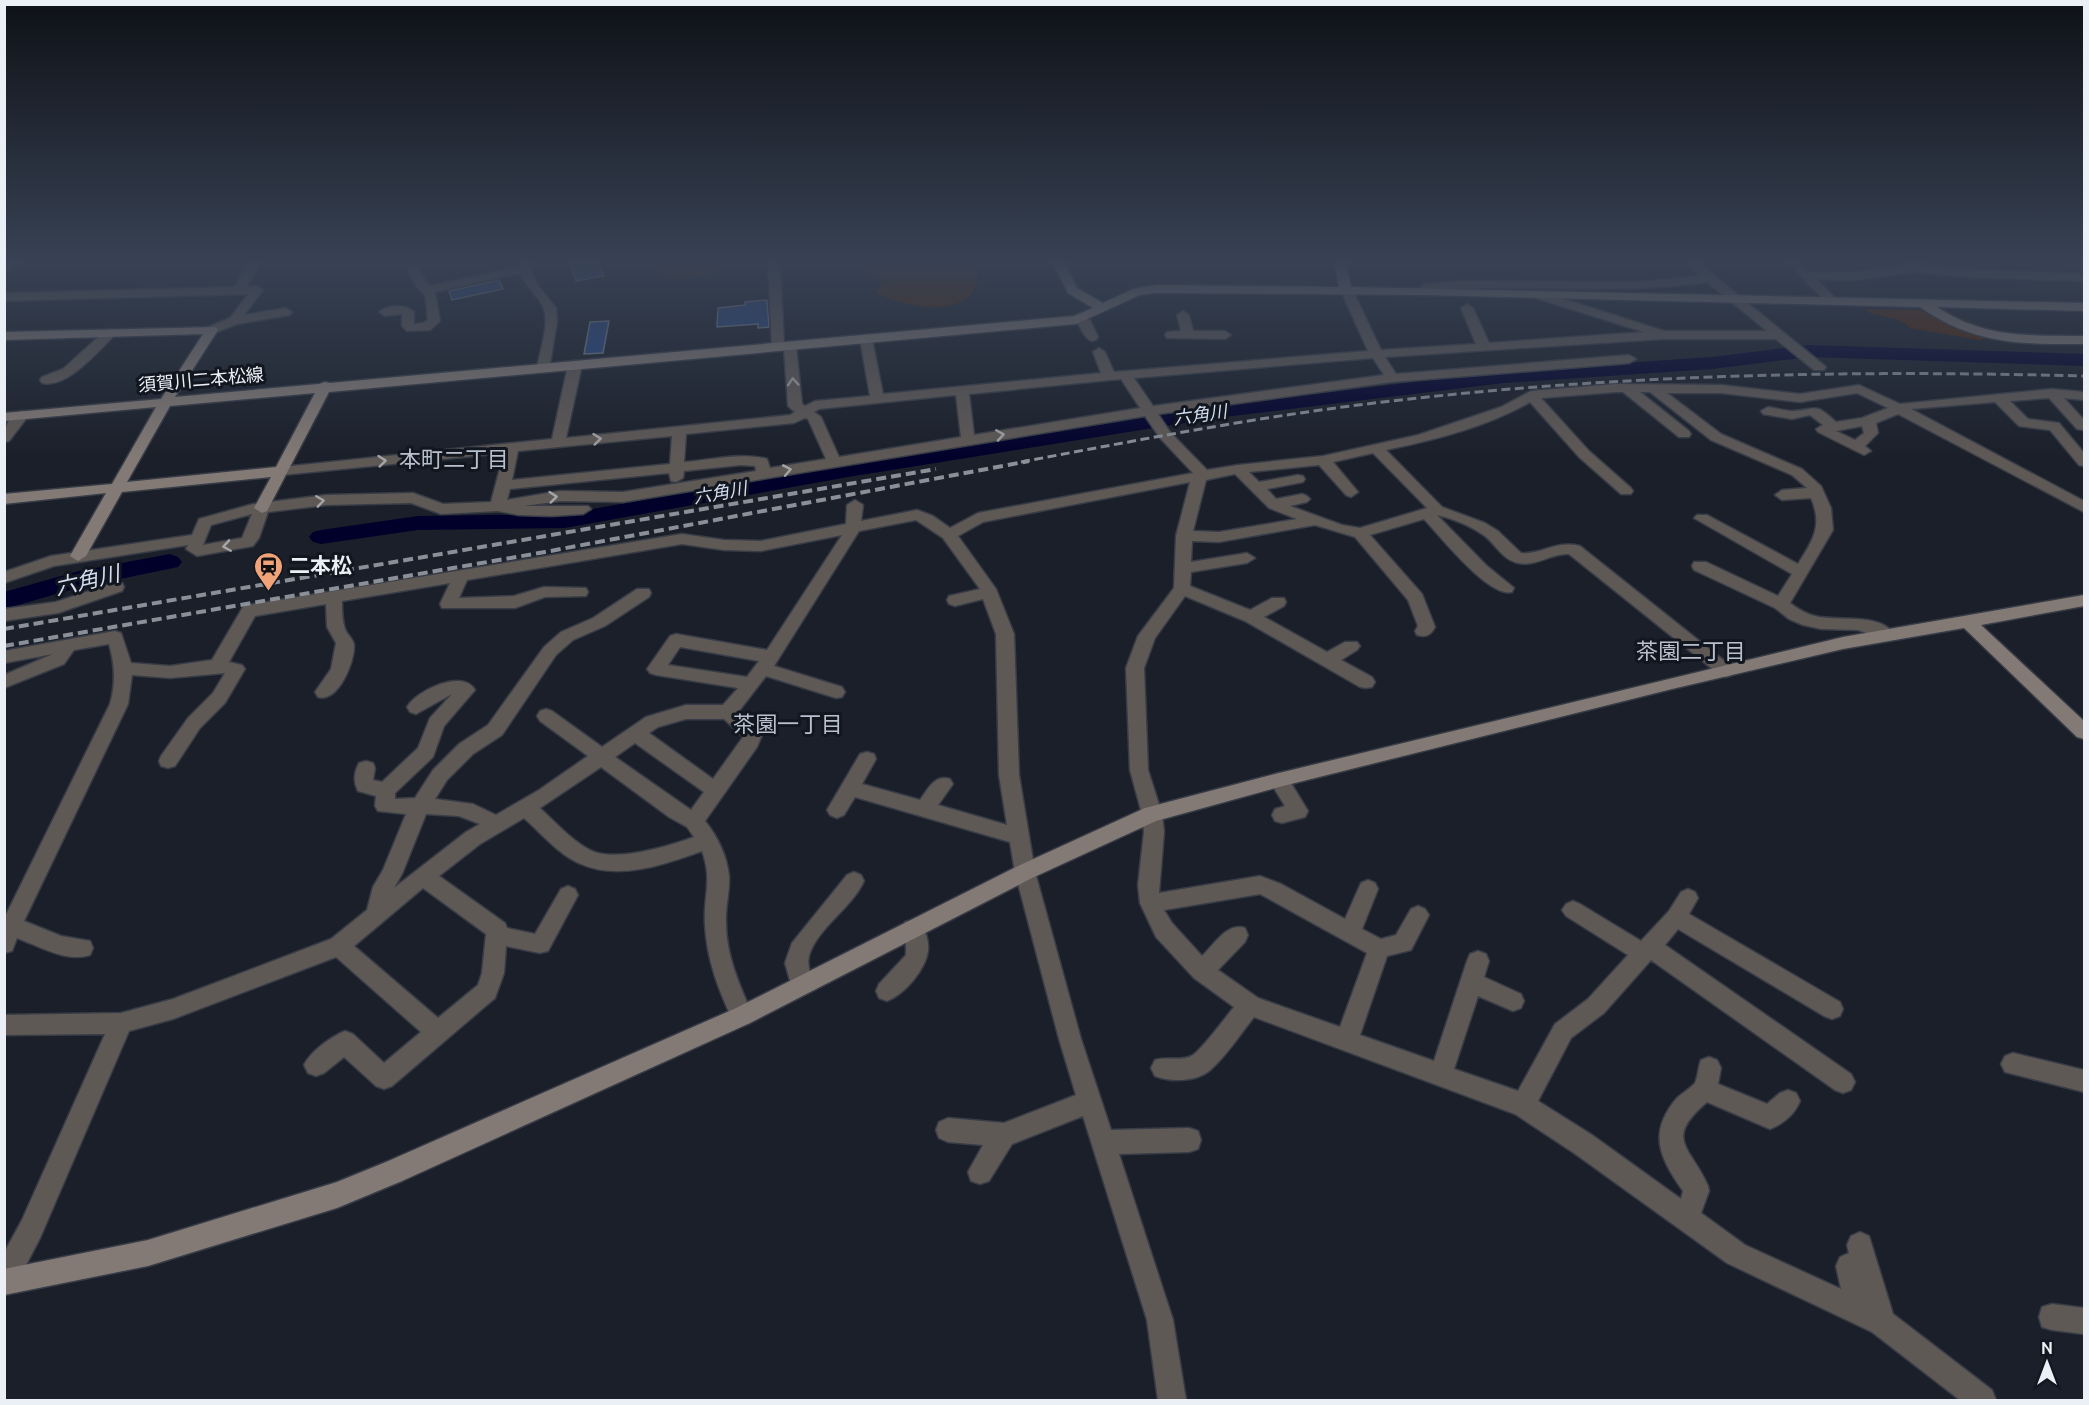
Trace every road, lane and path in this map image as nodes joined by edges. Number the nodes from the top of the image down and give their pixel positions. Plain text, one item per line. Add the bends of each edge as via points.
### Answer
1 (216, 329) edge
2 (550, 329) edge
3 (782, 329) edge
4 (978, 329) edge
5 (1088, 329) edge
6 (1186, 329) edge
7 (1365, 329) edge
8 (1476, 329) edge
9 (1649, 329) edge
10 (1771, 329) edge
11 (1970, 329) edge
12 (212, 330) junction
13 (110, 333) junction
14 (1171, 335) dead end
15 (1188, 335) junction
16 (1225, 335) dead end
17 (1663, 335) junction
18 (1779, 335) junction
19 (4, 336) edge
20 (1092, 337) dead end
21 (866, 339) junction
22 (2085, 340) edge
23 (784, 346) junction
24 (1484, 346) junction
25 (1099, 352) dead end
26 (1377, 354) junction
27 (1629, 359) dead end
28 (575, 365) junction
29 (544, 367) junction
30 (1819, 367) dead end
31 (1125, 375) junction
32 (1109, 376) junction
33 (1392, 378) junction
34 (47, 380) dead end
35 (325, 386) junction
36 (1627, 389) junction
37 (1654, 389) junction
38 (962, 391) junction
39 (2052, 393) junction
40 (1531, 395) junction
41 (2085, 396) edge
42 (1998, 397) junction
43 (877, 399) junction
44 (165, 401) junction
45 (1898, 408) junction
46 (1148, 411) junction
47 (1768, 411) dead end
48 (804, 412) junction
49 (22, 415) junction
50 (4, 417) edge
51 (1867, 420) junction
52 (2085, 426) edge
53 (1833, 427) junction
54 (679, 431) junction
55 (1684, 434) dead end
56 (4, 438) edge
57 (968, 440) junction
58 (558, 443) junction
59 (512, 447) junction
60 (1375, 447) junction
61 (1323, 460) junction
62 (834, 461) junction
63 (2085, 462) edge
64 (677, 468) junction
65 (1238, 469) junction
66 (282, 471) junction
67 (764, 474) junction
68 (1201, 476) junction
69 (1298, 479) dead end
70 (503, 485) junction
71 (117, 486) junction
72 (1255, 487) junction
73 (676, 489) junction
74 (1351, 492) dead end
75 (1626, 492) dead end
76 (1818, 493) junction
77 (1782, 495) dead end
78 (4, 499) edge
79 (1302, 499) dead end
80 (1273, 504) junction
81 (855, 505) dead end
82 (498, 506) junction
83 (2085, 507) edge
84 (262, 508) junction
85 (583, 509) dead end
86 (1432, 511) junction
87 (1702, 518) dead end
88 (1314, 521) junction
89 (853, 527) junction
90 (1360, 533) junction
91 (949, 535) junction
92 (1184, 536) junction
93 (196, 539) junction
94 (78, 556) junction
95 (1247, 558) dead end
96 (950, 563) dead end
97 (1700, 566) dead end
98 (974, 568) junction
99 (1800, 572) junction
100 (462, 574) junction
101 (4, 578) edge
102 (1182, 578) junction
103 (116, 587) dead end
104 (1506, 588) dead end
105 (580, 592) dead end
106 (989, 592) junction
107 (643, 593) dead end
108 (333, 596) junction
109 (955, 600) dead end
110 (2085, 601) edge
111 (1278, 602) dead end
112 (1781, 604) junction
113 (4, 615) edge
114 (1251, 617) junction
115 (1967, 621) junction
116 (1423, 631) dead end
117 (1885, 634) junction
118 (68, 646) junction
119 (1351, 646) dead end
120 (4, 657) edge
121 (1328, 660) junction
122 (767, 663) junction
123 (218, 666) junction
124 (124, 670) junction
125 (1726, 671) junction
126 (4, 682) edge
127 (1366, 682) dead end
128 (751, 684) junction
129 (324, 692) dead end
130 (836, 692) dead end
131 (416, 707) dead end
132 (728, 712) junction
133 (546, 716) dead end
134 (2085, 732) edge
135 (635, 733) junction
136 (601, 756) junction
137 (867, 759) dead end
138 (168, 761) dead end
139 (366, 768) dead end
140 (1279, 780) junction
141 (942, 784) dead end
142 (850, 788) junction
143 (386, 790) junction
144 (716, 791) junction
145 (420, 807) junction
146 (526, 808) junction
147 (924, 809) junction
148 (837, 810) dead end
149 (1152, 814) junction
150 (1282, 815) dead end
151 (694, 821) junction
152 (495, 825) junction
153 (1018, 836) junction
154 (708, 840) junction
155 (1025, 872) junction
156 (423, 876) junction
157 (854, 880) dead end
158 (1368, 889) dead end
159 (568, 895) dead end
160 (1150, 903) junction
161 (1573, 910) dead end
162 (1418, 915) dead end
163 (376, 916) junction
164 (912, 929) junction
165 (1350, 933) junction
166 (8, 935) edge
167 (497, 935) junction
168 (1237, 935) dead end
169 (339, 946) junction
170 (82, 948) dead end
171 (1379, 949) junction
172 (1646, 950) junction
173 (1202, 971) junction
174 (801, 984) junction
175 (887, 991) dead end
176 (1513, 1001) dead end
177 (1250, 1005) junction
178 (1832, 1009) dead end
179 (742, 1016) junction
180 (121, 1023) junction
181 (4, 1026) edge
182 (436, 1032) junction
183 (1347, 1040) junction
184 (2013, 1064) dead end
185 (316, 1065) dead end
186 (1163, 1068) dead end
187 (1441, 1074) junction
188 (2085, 1081) edge
189 (1843, 1082) dead end
190 (1788, 1101) dead end
191 (1089, 1102) junction
192 (1523, 1105) junction
193 (948, 1130) dead end
194 (1004, 1135) junction
195 (1189, 1140) dead end
196 (1102, 1142) junction
197 (980, 1172) dead end
198 (1686, 1219) junction
199 (1855, 1255) dead end
200 (4, 1281) edge
201 (1871, 1317) junction
202 (2052, 1317) dead end
203 (2085, 1321) edge
204 (1172, 1401) edge
205 (1982, 1401) edge

1 - 12 street
2 - 29 street
3 - 23 street
4 - 21 street, 須賀川二本松線
5 - 20 street
6 - 15 street
7 - 26 street
8 - 24 street
9 - 17 street
10 - 18 street
11 - 22 street via 1999,337
12 - 13 street
12 - 44 street
13 - 19 street
13 - 34 street via 68,372
14 - 15 street
15 - 16 street
17 - 18 street
17 - 24 street
18 - 30 street
21 - 23 street, 須賀川二本松線
21 - 43 street
23 - 28 street, 須賀川二本松線
48 -> 23 street via 795,406
24 - 26 street
25 - 32 street
26 - 31 street
26 - 33 street
27 - 33 street
28 - 29 street, 須賀川二本松線
28 - 58 street
29 - 35 street, 須賀川二本松線
31 - 32 street
31 - 46 street
32 - 38 street
33 - 46 street
35 - 44 street, 須賀川二本松線
35 - 66 street
36 - 37 street
36 - 40 street
36 - 55 street
37 - 45 street via 1721,389 1800,398 1859,389
37 - 76 street via 1716,437 1797,472
38 - 43 street
38 - 57 street
39 - 41 street
39 - 42 street
39 - 52 street
40 - 60 street via 1485,418 1422,438
40 - 75 street via 1584,454
42 - 45 street
42 - 63 street via 2024,423 2054,426
43 - 48 street via 815,405
44 - 49 street, 須賀川二本松線
44 - 71 street
45 - 51 street
45 - 83 street
57 -> 46 street
46 - 68 street
47 - 53 street via 1792,415 1812,411
48 - 54 street via 794,419
48 - 62 street via 814,417
49 - 50 street, 須賀川二本松線
49 - 56 street
51 - 53 street
51 - 53 street via 1872,434 1859,449 1823,429
58 -> 54 street
54 - 64 street
57 - 62 street
58 - 59 street
66 -> 59 street
59 - 70 street
60 - 61 street
60 - 86 street
61 - 65 street
61 - 74 street
67 -> 62 street
64 - 67 street via 762,462
64 - 70 street
64 - 73 street
65 - 68 street
65 - 72 street
66 - 71 street
66 - 84 street
67 - 73 street
68 - 91 street via 978,518
68 - 92 street
69 - 72 street
70 - 82 street
71 - 78 street
71 - 94 street
72 - 80 street
82 -> 73 street via 560,496 622,497
76 - 77 street
76 - 99 street via 1825,530
79 - 80 street
80 - 88 street
81 - 89 street
84 -> 82 street via 400,497 420,500 437,509
82 - 85 street via 545,513
84 - 93 street via 209,519 201,525
84 -> 93 street via 247,542 197,551
86 - 90 street
86 - 104 street via 1480,570
86 - 125 street via 1448,513 1491,533 1514,556 1523,559 1561,548 1574,550
87 - 99 street
88 - 90 street
88 - 92 street via 1219,537
89 - 91 street via 921,516
89 - 100 street via 761,546 724,546 682,539
89 - 122 street
90 - 116 street via 1416,598 1427,627
91 - 98 street
92 - 102 street
93 - 94 street
94 - 101 street via 40,563
95 - 102 street
96 - 98 street
97 - 112 street
98 - 106 street
99 - 112 street
100 - 105 street via 448,604 515,602 544,592
100 - 108 street
102 - 114 street
102 - 149 street via 1147,636 1135,668 1138,770
103 - 113 street via 58,607
106 - 109 street
106 - 153 street via 1005,634 1007,750
107 - 145 street via 599,622 567,636 550,651 503,722 453,760
108 - 123 street via 249,611
108 - 129 street via 335,627 345,642 346,653
110 - 115 street
111 - 114 street
112 - 117 street via 1813,624 1863,625
114 - 121 street
115 - 117 street
115 - 134 street
117 - 125 street
118 - 120 street
118 - 124 street via 115,637
118 - 126 street via 58,660
119 - 121 street
121 - 127 street
122 - 128 street
122 - 128 street via 676,640 656,669
122 - 130 street
123 - 124 street via 170,672
123 - 138 street via 236,669 219,698 194,723
124 - 166 street via 119,704
125 - 140 street
128 - 132 street
131 - 143 street via 450,687 466,690 436,723 426,752
132 - 135 street via 686,712 652,722
132 - 144 street via 753,735
133 - 136 street
135 - 136 street
135 - 144 street
136 - 146 street
136 - 151 street
137 - 142 street
139 - 143 street via 365,786
140 - 149 street
140 - 150 street via 1298,811
141 - 147 street
142 - 147 street
142 - 148 street
143 - 145 street via 385,806
144 - 151 street
145 - 152 street via 468,809 482,813
145 - 163 street via 383,887
146 - 152 street
146 - 154 street via 586,857 602,861 663,857
147 - 153 street
149 - 155 street
149 - 160 street
151 - 154 street
152 - 156 street
153 - 155 street
154 - 179 street via 719,877 715,923 719,955
155 - 164 street
155 - 191 street
156 - 163 street
156 - 167 street via 497,930
157 - 174 street via 803,943 796,963
158 - 165 street
159 - 167 street via 540,944
160 - 165 street via 1260,885
160 - 173 street via 1164,930
161 - 172 street
162 - 171 street via 1403,943
163 - 169 street
164 - 174 street
164 - 175 street via 918,939 915,962
165 - 171 street
166 - 170 street
167 - 182 street via 487,991
168 - 173 street
169 - 180 street via 172,1009
169 - 182 street
171 - 183 street
172 - 178 street via 1682,908
172 - 189 street
172 - 192 street via 1596,1005 1563,1031
173 - 177 street
174 - 179 street
176 - 187 street via 1475,971
177 - 183 street
177 - 186 street via 1200,1064 1182,1069
179 - 200 street via 337,1195 148,1253
180 - 181 street
180 - 200 street via 31,1229
182 - 185 street via 384,1078 345,1042
183 - 187 street
184 - 188 street
187 - 192 street
190 - 198 street via 1770,1117 1707,1079 1685,1106 1671,1136 1672,1150 1696,1191
191 - 194 street
191 - 196 street
192 - 198 street
193 - 194 street
194 - 197 street
195 - 196 street
196 - 204 street via 1160,1320
198 - 201 street via 1736,1254
199 - 201 street
201 - 205 street
202 - 203 street

